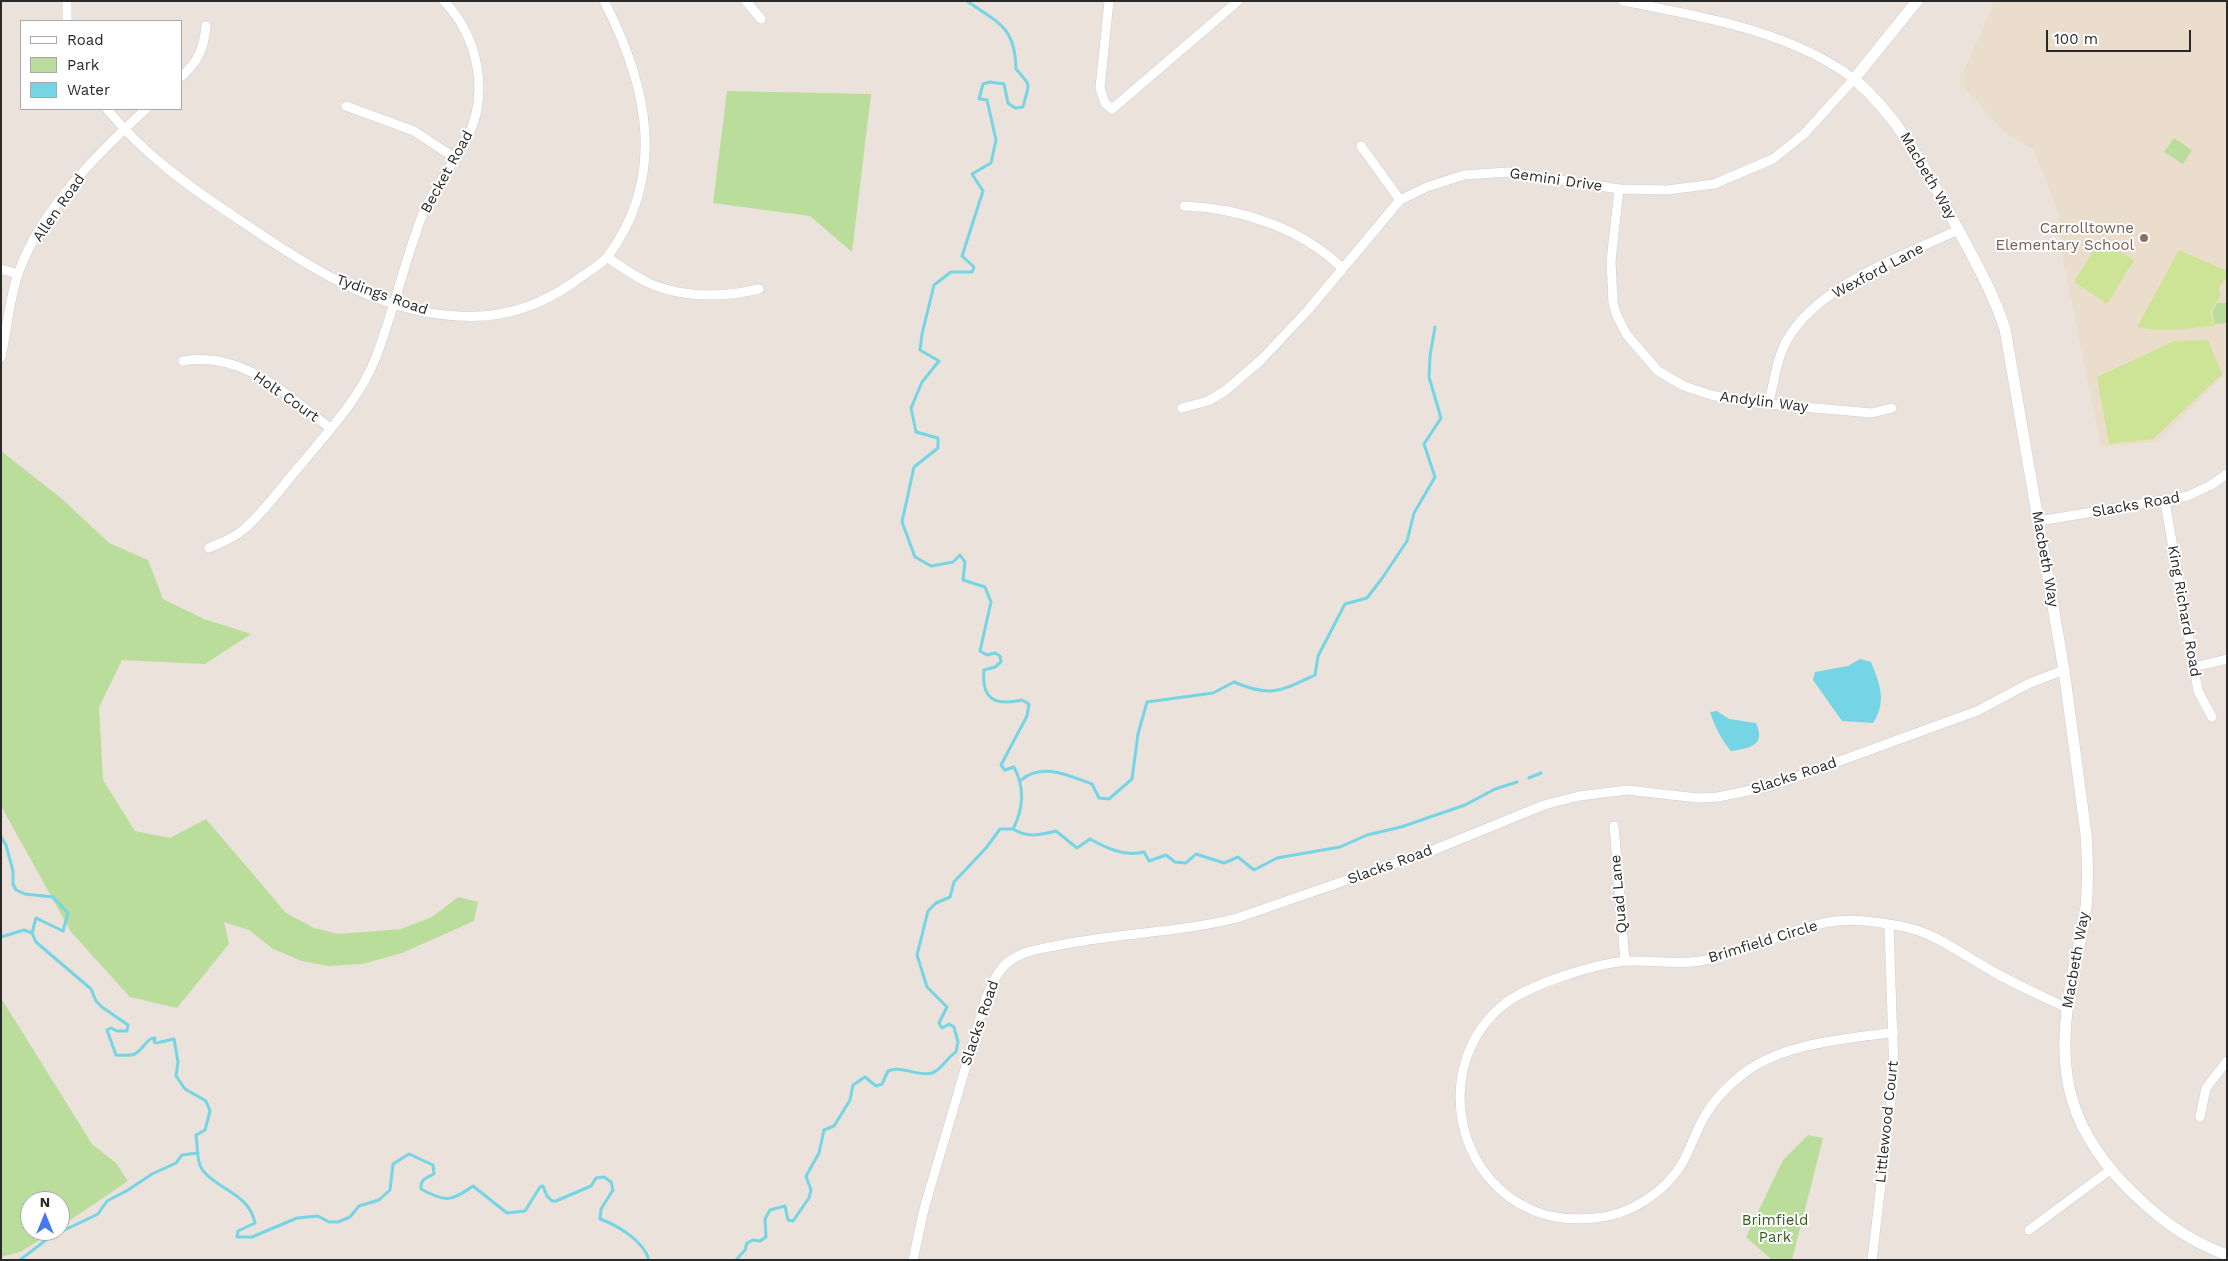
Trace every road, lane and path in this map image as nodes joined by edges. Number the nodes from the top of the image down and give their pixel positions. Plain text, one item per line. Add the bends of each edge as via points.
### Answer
1 (67, 1) edge
2 (444, 1) edge
3 (604, 1) edge
4 (746, 1) edge
5 (1109, 1) edge
6 (1238, 1) edge
7 (1623, 1) edge
8 (1917, 1) edge
9 (761, 19) dead end
10 (68, 20) edge
11 (206, 26) dead end
12 (182, 76) edge
13 (1854, 79) junction
14 (346, 106) dead end
15 (108, 110) edge
16 (145, 110) edge
17 (124, 130) junction
18 (1361, 146) dead end
19 (455, 158) junction
20 (1619, 189) junction
21 (1400, 200) junction
22 (1184, 206) dead end
23 (1958, 230) junction
24 (607, 257) junction
25 (1342, 268) junction
26 (1, 269) edge
27 (18, 274) junction
28 (759, 289) dead end
29 (395, 303) junction
30 (1, 357) edge
31 (183, 361) dead end
32 (1769, 402) junction
33 (1182, 408) dead end
34 (1892, 408) dead end
35 (330, 428) junction
36 (2227, 474) edge
37 (2164, 502) junction
38 (2039, 522) junction
39 (209, 548) dead end
40 (2227, 659) edge
41 (2194, 667) junction
42 (2064, 670) junction
43 (2212, 717) dead end
44 (1614, 826) dead end
45 (1888, 925) junction
46 (1625, 961) junction
47 (2067, 1008) junction
48 (1894, 1032) junction
49 (2227, 1061) edge
50 (2200, 1117) dead end
51 (2110, 1170) junction
52 (2029, 1230) dead end
53 (2227, 1256) edge
54 (913, 1260) edge
55 (1872, 1260) edge

1 - 10 street
2 - 19 street, Becket Road via 467,32 479,87 474,120
3 - 24 street, Tydings Road via 642,97 646,131 642,182 636,202
4 - 9 street
5 - 6 street via 1100,88 1105,103 1112,109
7 - 13 street, Macbeth Way via 1707,19 1801,48 1837,66
8 - 13 street, Gemini Drive
11 - 12 street via 200,55
13 - 20 street, Gemini Drive via 1804,134 1773,159 1746,172 1714,184 1667,190
13 - 23 street, Macbeth Way via 1874,96 1908,138
14 - 19 street via 414,131
15 - 17 street, Tydings Road
16 - 17 street, Allen Road
17 - 27 street, Allen Road via 72,184 42,226
17 - 29 street, Tydings Road via 191,188 318,272
18 - 21 street
19 - 29 street, Becket Road via 419,223
20 - 21 street, Gemini Drive via 1508,172 1464,175 1426,187
20 - 32 street, Andylin Way via 1611,277 1615,310 1627,335 1658,371 1684,386 1746,402
21 - 25 street, Gemini Drive
22 - 25 street via 1209,207 1271,224 1300,237
23 - 32 street, Wexford Lane via 1864,274 1816,306 1786,341
23 - 38 street, Macbeth Way via 1989,288 2006,329
24 - 28 street via 653,285 674,290 720,296
24 - 29 street, Tydings Road via 552,298 530,308 503,314 457,316
25 - 33 street, Gemini Drive via 1261,360 1225,391 1208,401
26 - 27 street
27 - 30 street, Allen Road
29 - 35 street, Becket Road via 376,359 361,388
31 - 35 street, Holt Court via 201,358 235,363 272,384
32 - 34 street, Andylin Way via 1872,413
35 - 39 street, Becket Road via 241,532
36 - 37 street, Slacks Road via 2188,496
37 - 38 street, Slacks Road
37 - 41 street, King Richard Road
38 - 42 street, Macbeth Way
40 - 41 street
41 - 43 street, King Richard Road via 2198,691
42 - 47 street, Macbeth Way via 2083,798 2088,859 2084,927
42 - 54 street, Slacks Road via 2030,683 1977,711 1771,786 1718,797 1698,798 1627,790 1579,796 1544,805 1431,851 1237,918 1211,925 1078,941 1028,952 1011,960 996,976 986,998 924,1209
44 - 46 street, Quad Lane
45 - 46 street, Brimfield Circle via 1857,920 1830,922 1788,932 1729,955 1699,961
45 - 47 street, Brimfield Circle via 1920,930 1941,939 2013,983
45 - 48 street, Littlewood Court
46 - 48 street, Brimfield Circle via 1546,983 1512,999 1478,1032 1466,1059 1460,1105 1464,1130 1476,1157 1494,1183 1521,1205 1545,1215 1579,1219 1604,1217 1652,1196 1676,1174 1714,1101 1753,1067 1794,1050
47 - 51 street, Macbeth Way via 2064,1038 2068,1090 2078,1118
48 - 55 street, Littlewood Court via 1894,1074
49 - 50 street via 2206,1088
51 - 52 street
51 - 53 street, Macbeth Way via 2175,1230

